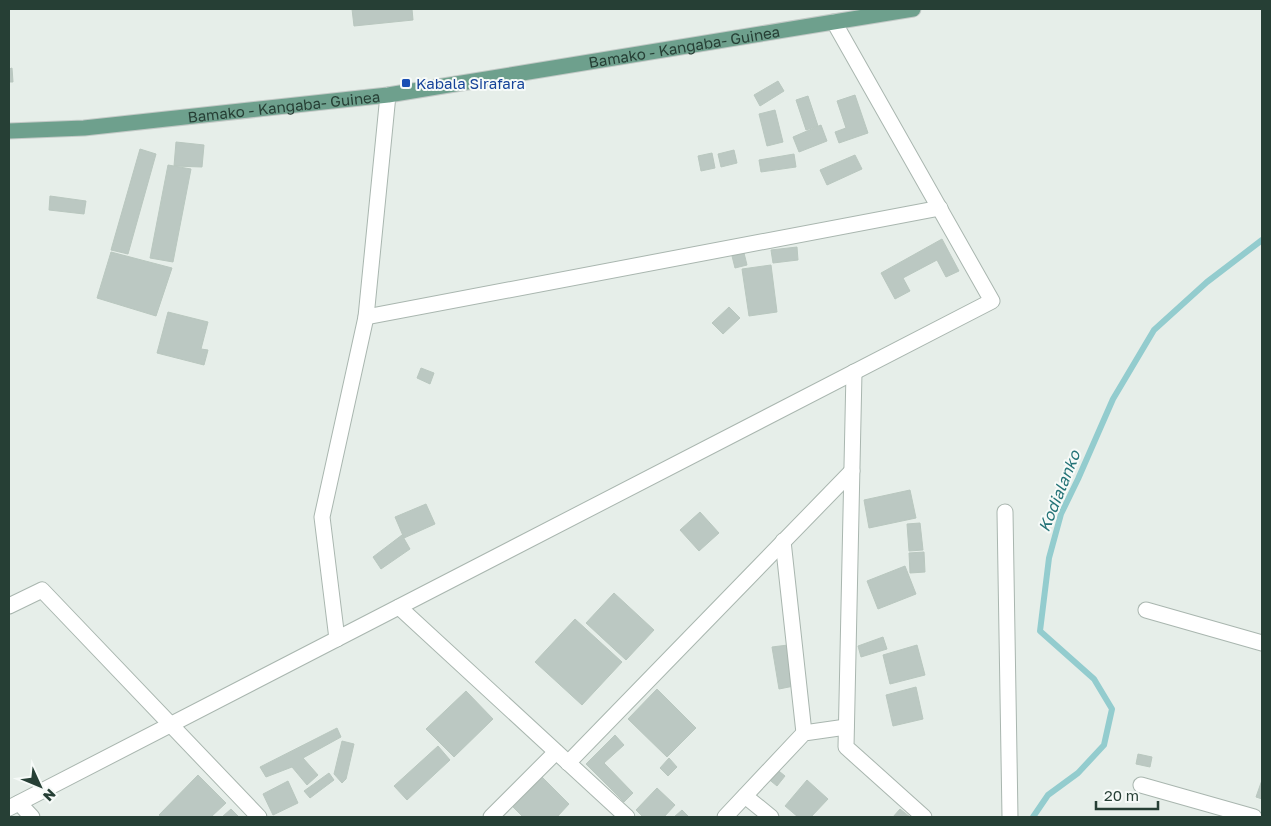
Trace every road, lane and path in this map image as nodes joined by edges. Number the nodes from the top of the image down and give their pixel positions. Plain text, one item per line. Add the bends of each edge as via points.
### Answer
1 (913, 9) edge
2 (834, 22) junction
3 (388, 95) junction
4 (9, 131) edge
5 (940, 208) junction
6 (366, 317) junction
7 (854, 372) junction
8 (852, 471) junction
9 (1005, 512) dead end
10 (783, 541) junction
11 (9, 606) edge
12 (399, 607) junction
13 (1146, 610) dead end
14 (337, 639) junction
15 (1262, 643) edge
16 (170, 725) junction
17 (846, 727) junction
18 (804, 733) junction
19 (556, 752) junction
20 (568, 763) junction
21 (1141, 785) dead end
22 (745, 796) junction
23 (14, 806) edge
24 (32, 817) edge
25 (259, 817) edge
26 (491, 817) edge
27 (627, 817) edge
28 (725, 817) edge
29 (771, 817) edge
30 (924, 817) edge
31 (1010, 817) edge
32 (1254, 817) edge

1 - 2 main road, Bamako - Kangaba- Guinea
2 - 3 main road, Bamako - Kangaba- Guinea
2 - 5 street
3 - 4 main road, Bamako - Kangaba- Guinea via 84,128
3 - 6 street
5 - 6 street
5 - 7 street via 992,301
6 - 14 street via 322,517
7 - 8 street
7 - 12 street
8 - 10 street
8 - 17 street
9 - 31 street
10 - 18 street
10 - 20 street
11 - 16 street via 42,590
12 - 14 street
12 - 19 street
13 - 15 street
14 - 16 street
16 - 23 street
16 - 25 street
17 - 18 street
17 - 30 street via 846,747
18 - 22 street
19 - 20 street
19 - 26 street
20 - 27 street
21 - 32 street
22 - 28 street
22 - 29 street
23 - 24 street

